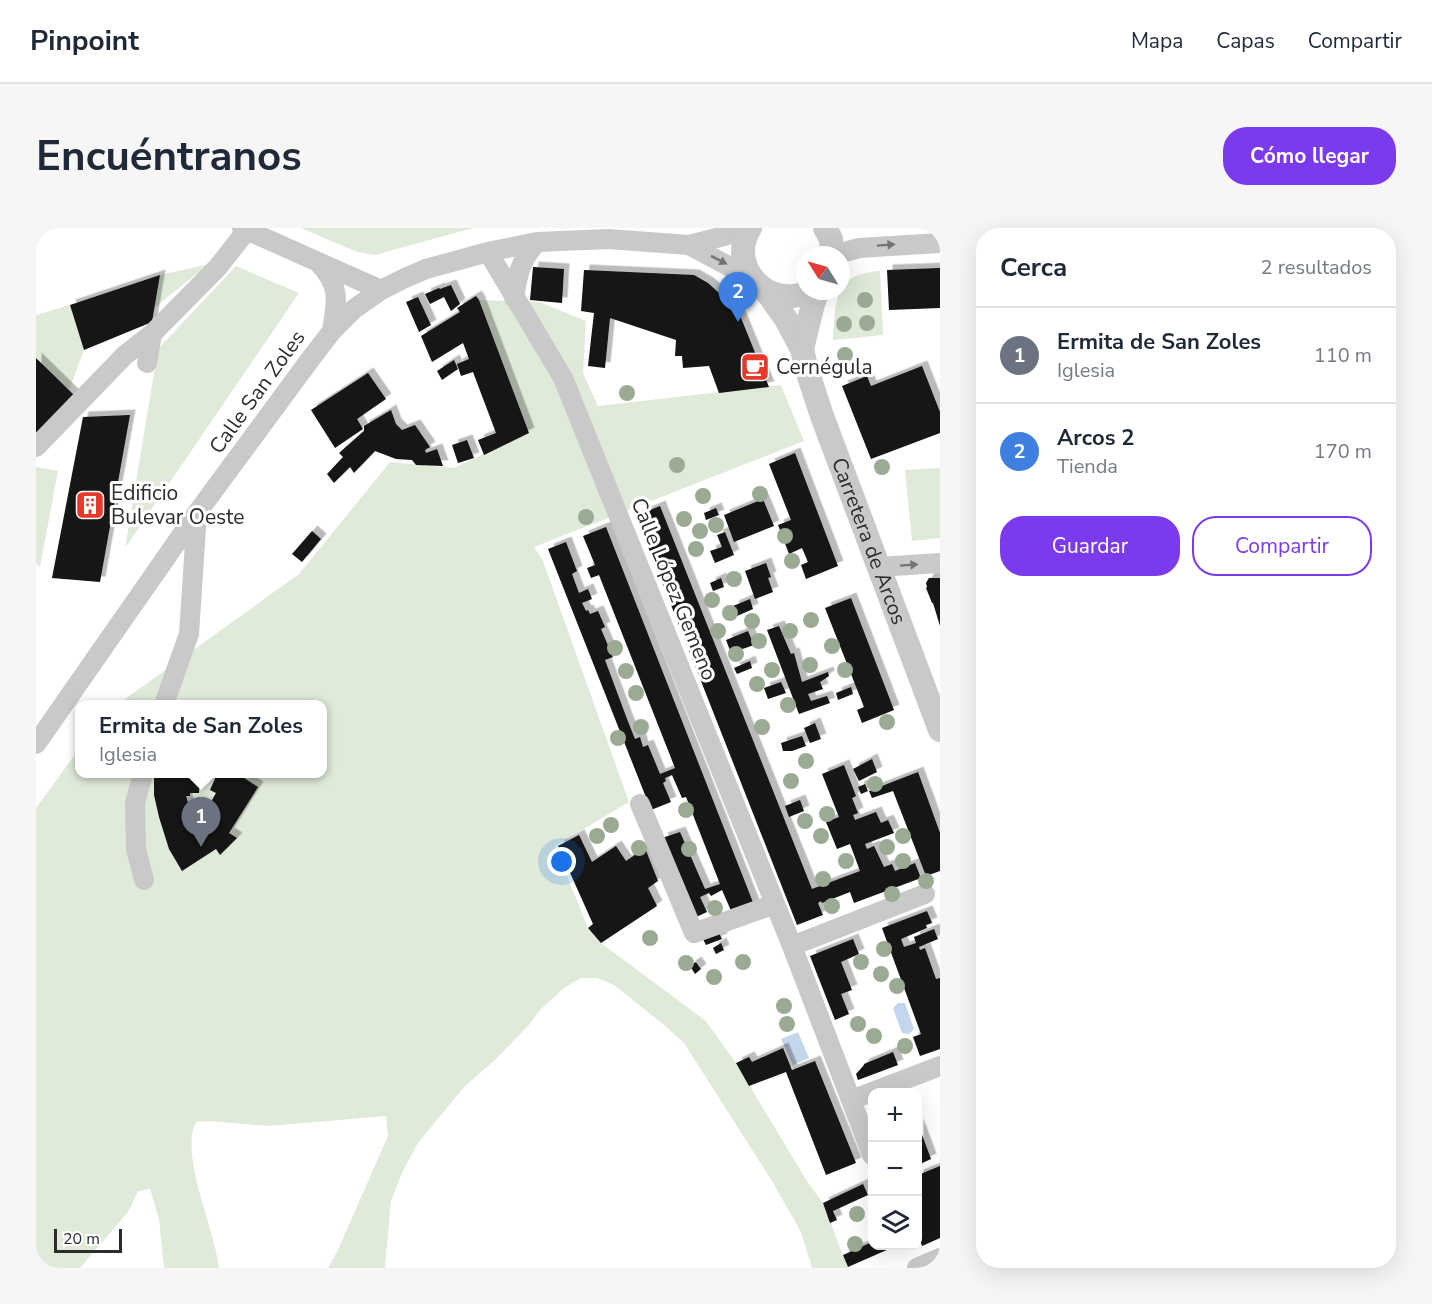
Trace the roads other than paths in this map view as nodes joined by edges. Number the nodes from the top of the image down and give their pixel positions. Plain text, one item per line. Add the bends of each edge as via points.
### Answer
1 (742, 228) edge
2 (750, 228) edge
3 (825, 228) edge
4 (244, 229) edge
5 (537, 242) junction
6 (940, 243) edge
7 (689, 245) junction
8 (832, 246) edge
9 (850, 250) edge
10 (488, 252) junction
11 (316, 260) junction
12 (758, 284) junction
13 (381, 290) junction
14 (796, 295) edge
15 (514, 298) junction
16 (815, 300) edge
17 (332, 331) junction
18 (152, 334) junction
19 (802, 350) junction
20 (147, 363) dead end
21 (36, 447) edge
22 (197, 513) junction
23 (940, 563) edge
24 (879, 567) junction
25 (166, 700) edge
26 (940, 730) edge
27 (36, 744) edge
28 (141, 778) edge
29 (640, 804) dead end
30 (144, 880) dead end
31 (925, 894) dead end
32 (775, 904) junction
33 (792, 946) junction
34 (940, 1066) edge
35 (851, 1100) junction
36 (868, 1142) edge
37 (940, 1258) edge
38 (919, 1268) edge

1 - 7 street
2 - 12 street via 743,255
3 - 8 street
4 - 11 street
4 - 18 street via 218,267
5 - 7 street, Calle San Zoles via 609,238
5 - 10 street, Calle San Zoles
5 - 15 street via 525,255 517,274
9 -> 6 street
7 -> 12 street
10 - 13 street, Calle San Zoles via 426,269
10 - 15 street, Calle López Gemeno
11 - 13 street
11 - 17 street via 336,287
12 - 14 street via 783,297
12 - 19 street, Carretera de Arcos via 786,320
13 - 17 street, Calle San Zoles
15 - 32 street, Calle López Gemeno via 563,378
16 - 19 street, Carretera de Arcos
17 - 22 street, Calle San Zoles
18 - 20 street
18 - 21 street via 125,356
19 - 24 street, Carretera de Arcos via 822,416
22 - 25 street via 189,634
22 - 27 street, Calle San Zoles
24 -> 23 street
24 - 26 street, Carretera de Arcos
28 - 30 street via 135,803 136,849
29 - 32 street via 693,933
31 - 33 street
32 - 33 street, Calle López Gemeno
33 - 35 street, Calle López Gemeno
34 - 35 street
35 - 36 street, Calle López Gemeno
37 - 38 street

